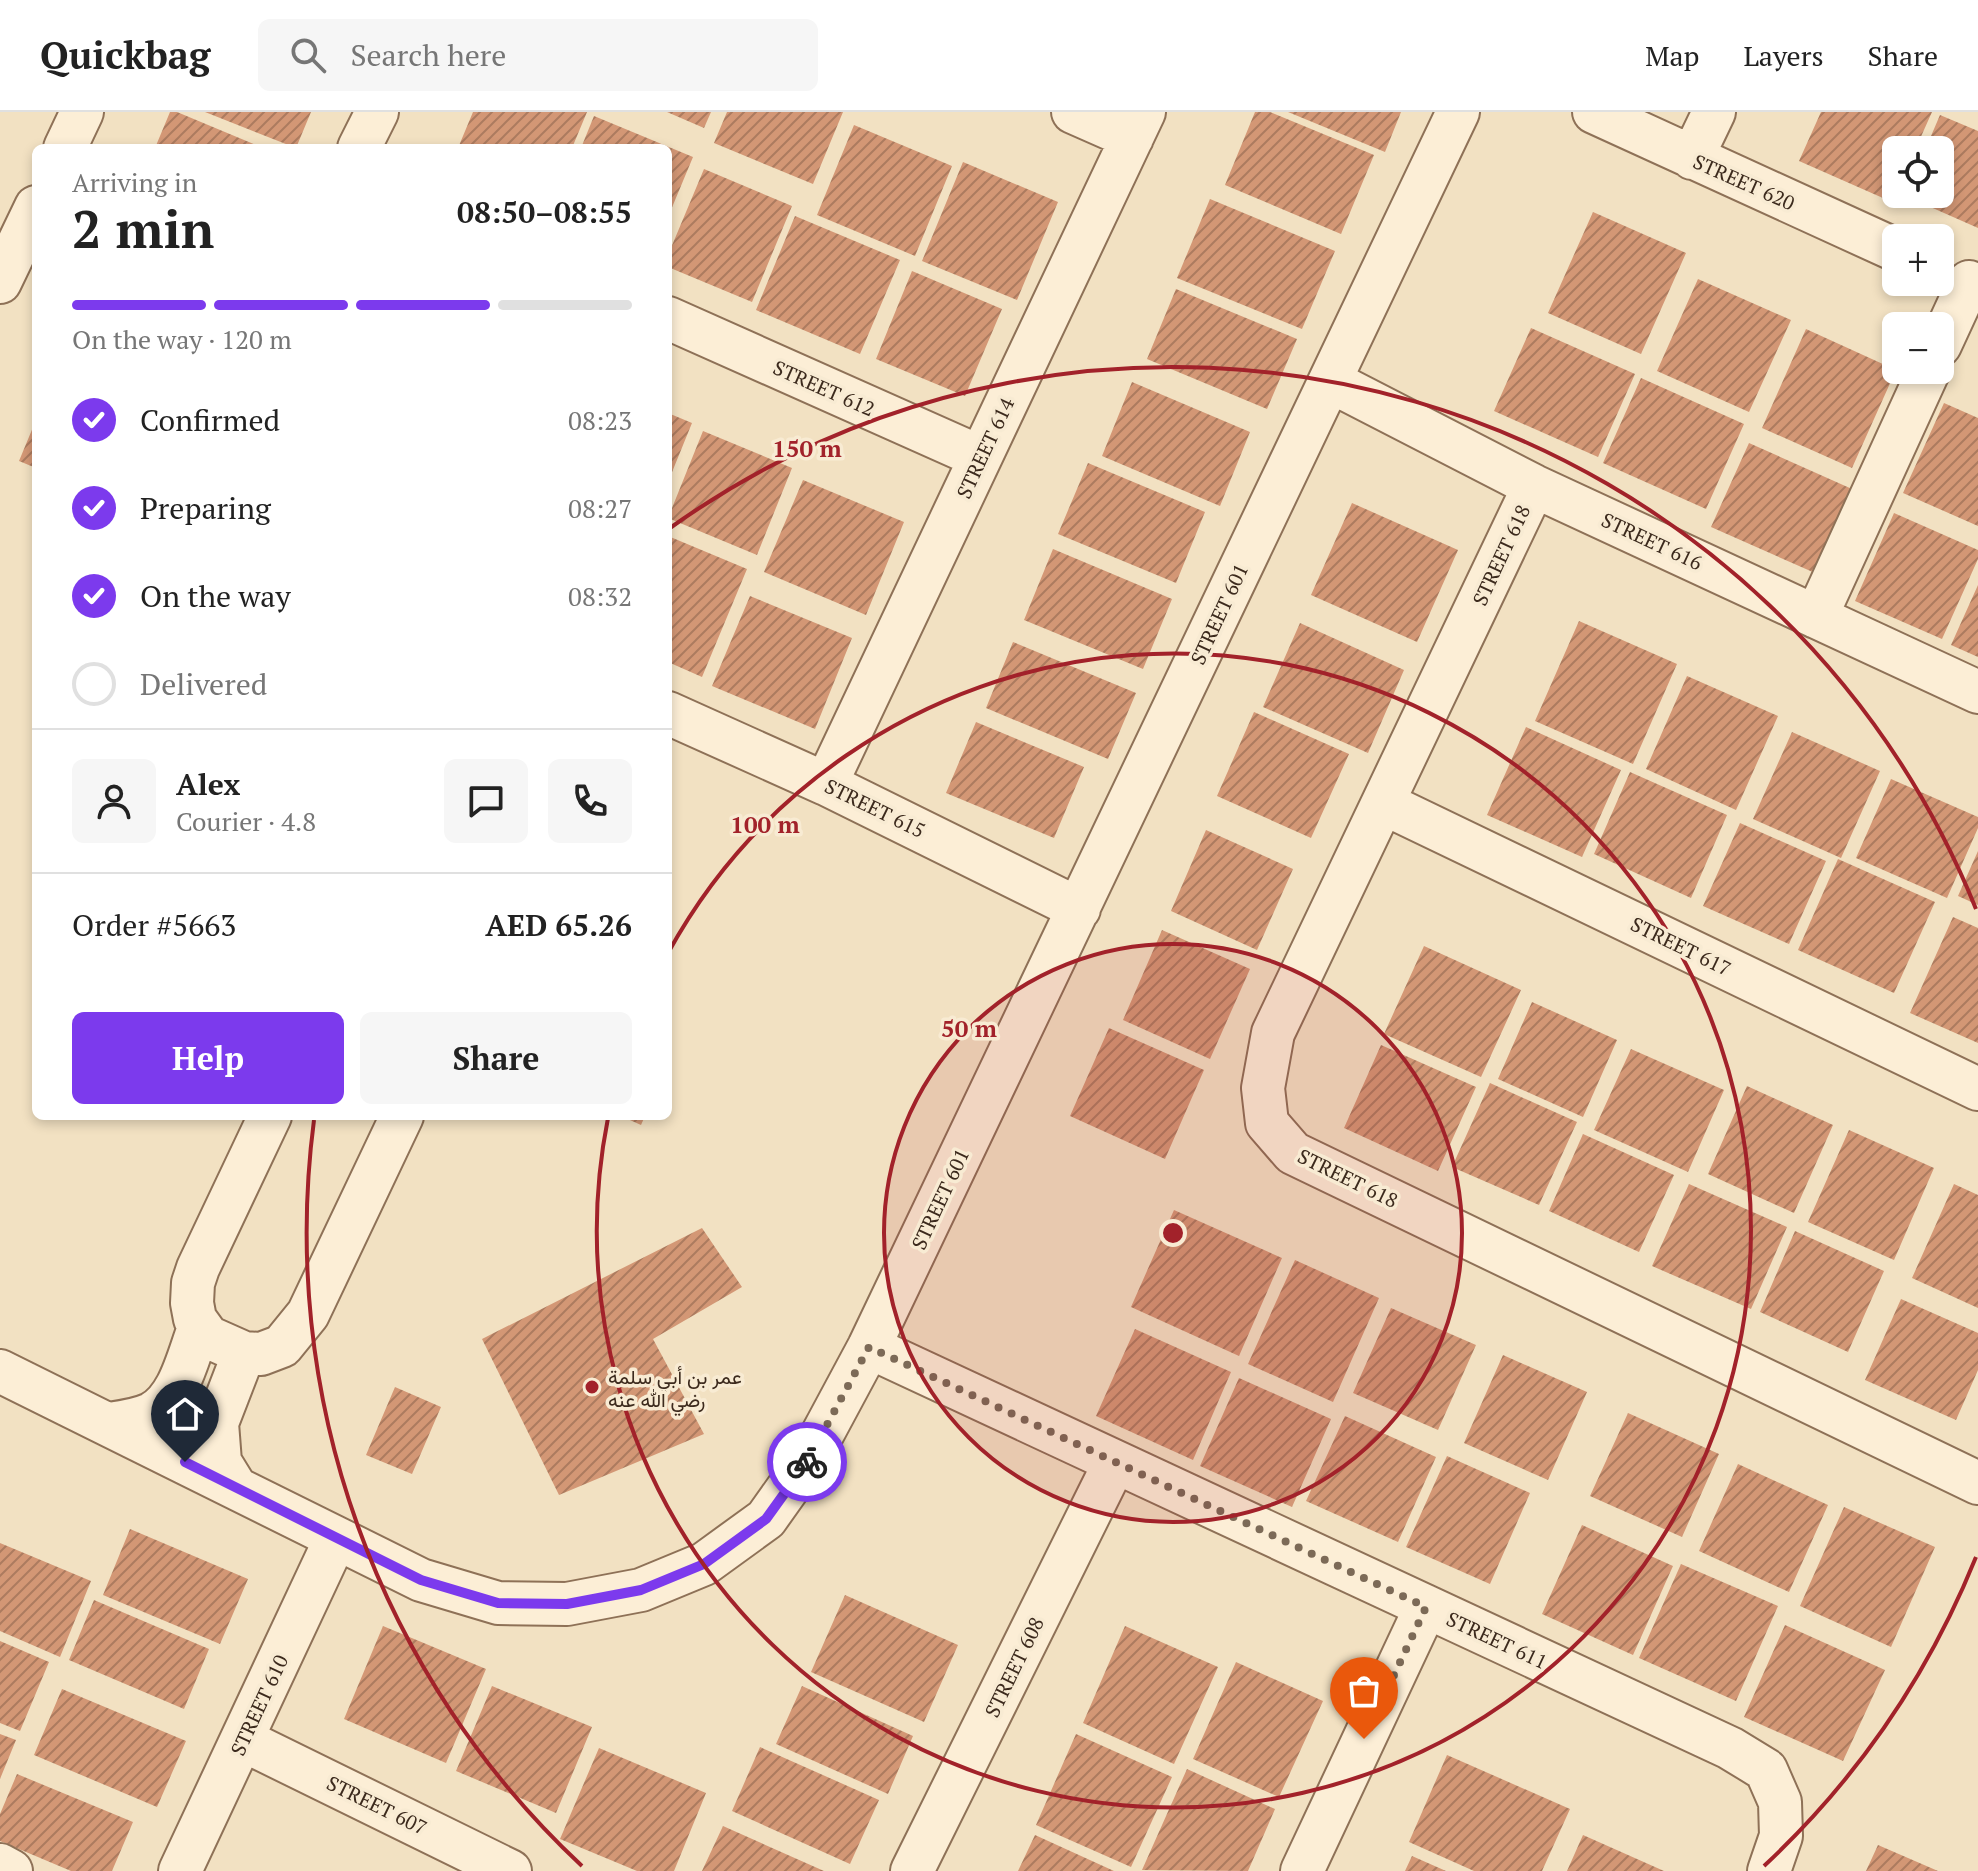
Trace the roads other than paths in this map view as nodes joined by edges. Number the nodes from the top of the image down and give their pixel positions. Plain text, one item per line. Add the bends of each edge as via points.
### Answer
1 (82, 112) edge
2 (377, 112) edge
3 (1073, 112) edge
4 (1458, 112) edge
5 (1594, 112) edge
6 (1714, 112) edge
7 (1138, 125) edge
8 (67, 144) edge
9 (361, 144) edge
10 (1692, 158) junction
11 (32, 215) edge
12 (1882, 244) edge
13 (1962, 280) edge
14 (0, 282) edge
15 (1951, 312) edge
16 (672, 320) edge
17 (1330, 381) junction
18 (1923, 384) edge
19 (980, 457) junction
20 (1534, 486) junction
21 (1816, 617) junction
22 (1978, 692) edge
23 (672, 715) edge
24 (826, 784) junction
25 (1383, 803) junction
26 (1079, 909) junction
27 (1978, 1089) edge
28 (268, 1120) edge
29 (400, 1120) edge
30 (199, 1328) junction
31 (869, 1347) junction
32 (244, 1353) junction
33 (0, 1371) edge
34 (109, 1424) junction
35 (1115, 1462) junction
36 (1975, 1474) edge
37 (236, 1488) junction
38 (336, 1538) junction
39 (1426, 1607) junction
40 (243, 1740) junction
41 (0, 1865) edge
42 (11, 1871) edge
43 (180, 1871) edge
44 (510, 1871) edge
45 (912, 1871) edge
46 (1302, 1871) edge
47 (1769, 1871) edge

1 - 8 street
2 - 9 street
3 - 7 street
4 - 17 street, STREET 601
5 - 10 street, STREET 620
6 - 10 street
7 - 19 street, STREET 614
10 - 12 street, STREET 620
11 - 14 street
13 - 15 street
16 - 19 street, STREET 612
17 - 20 street, STREET 616
17 - 26 street, STREET 601
18 - 21 street
19 - 24 street, STREET 614
20 - 21 street, STREET 616
20 - 25 street, STREET 618
21 - 22 street, STREET 616
23 - 24 street, STREET 615
24 - 26 street, STREET 615
25 - 27 street, STREET 617
25 - 36 street, STREET 618 via 1273,1033 1263,1088 1267,1123 1293,1153
26 - 31 street, STREET 601
28 - 30 street via 193,1283
29 - 32 street via 308,1314 282,1346 261,1354
30 - 32 street
30 - 34 street via 166,1403 139,1419
31 - 35 street, STREET 611
31 - 38 street, STREET 601 via 810,1457 766,1519 704,1564 641,1590 567,1604 498,1603 421,1580
32 - 37 street via 217,1423 220,1462
33 - 34 street, STREET 601
34 - 37 street, STREET 601
35 - 39 street, STREET 611
35 - 45 street, STREET 608
37 - 38 street, STREET 601
38 - 40 street, STREET 610
39 - 46 street
39 - 47 street, STREET 611 via 1730,1748 1766,1770 1780,1802 1781,1836
40 - 43 street, STREET 610
40 - 44 street, STREET 607
41 - 42 street

